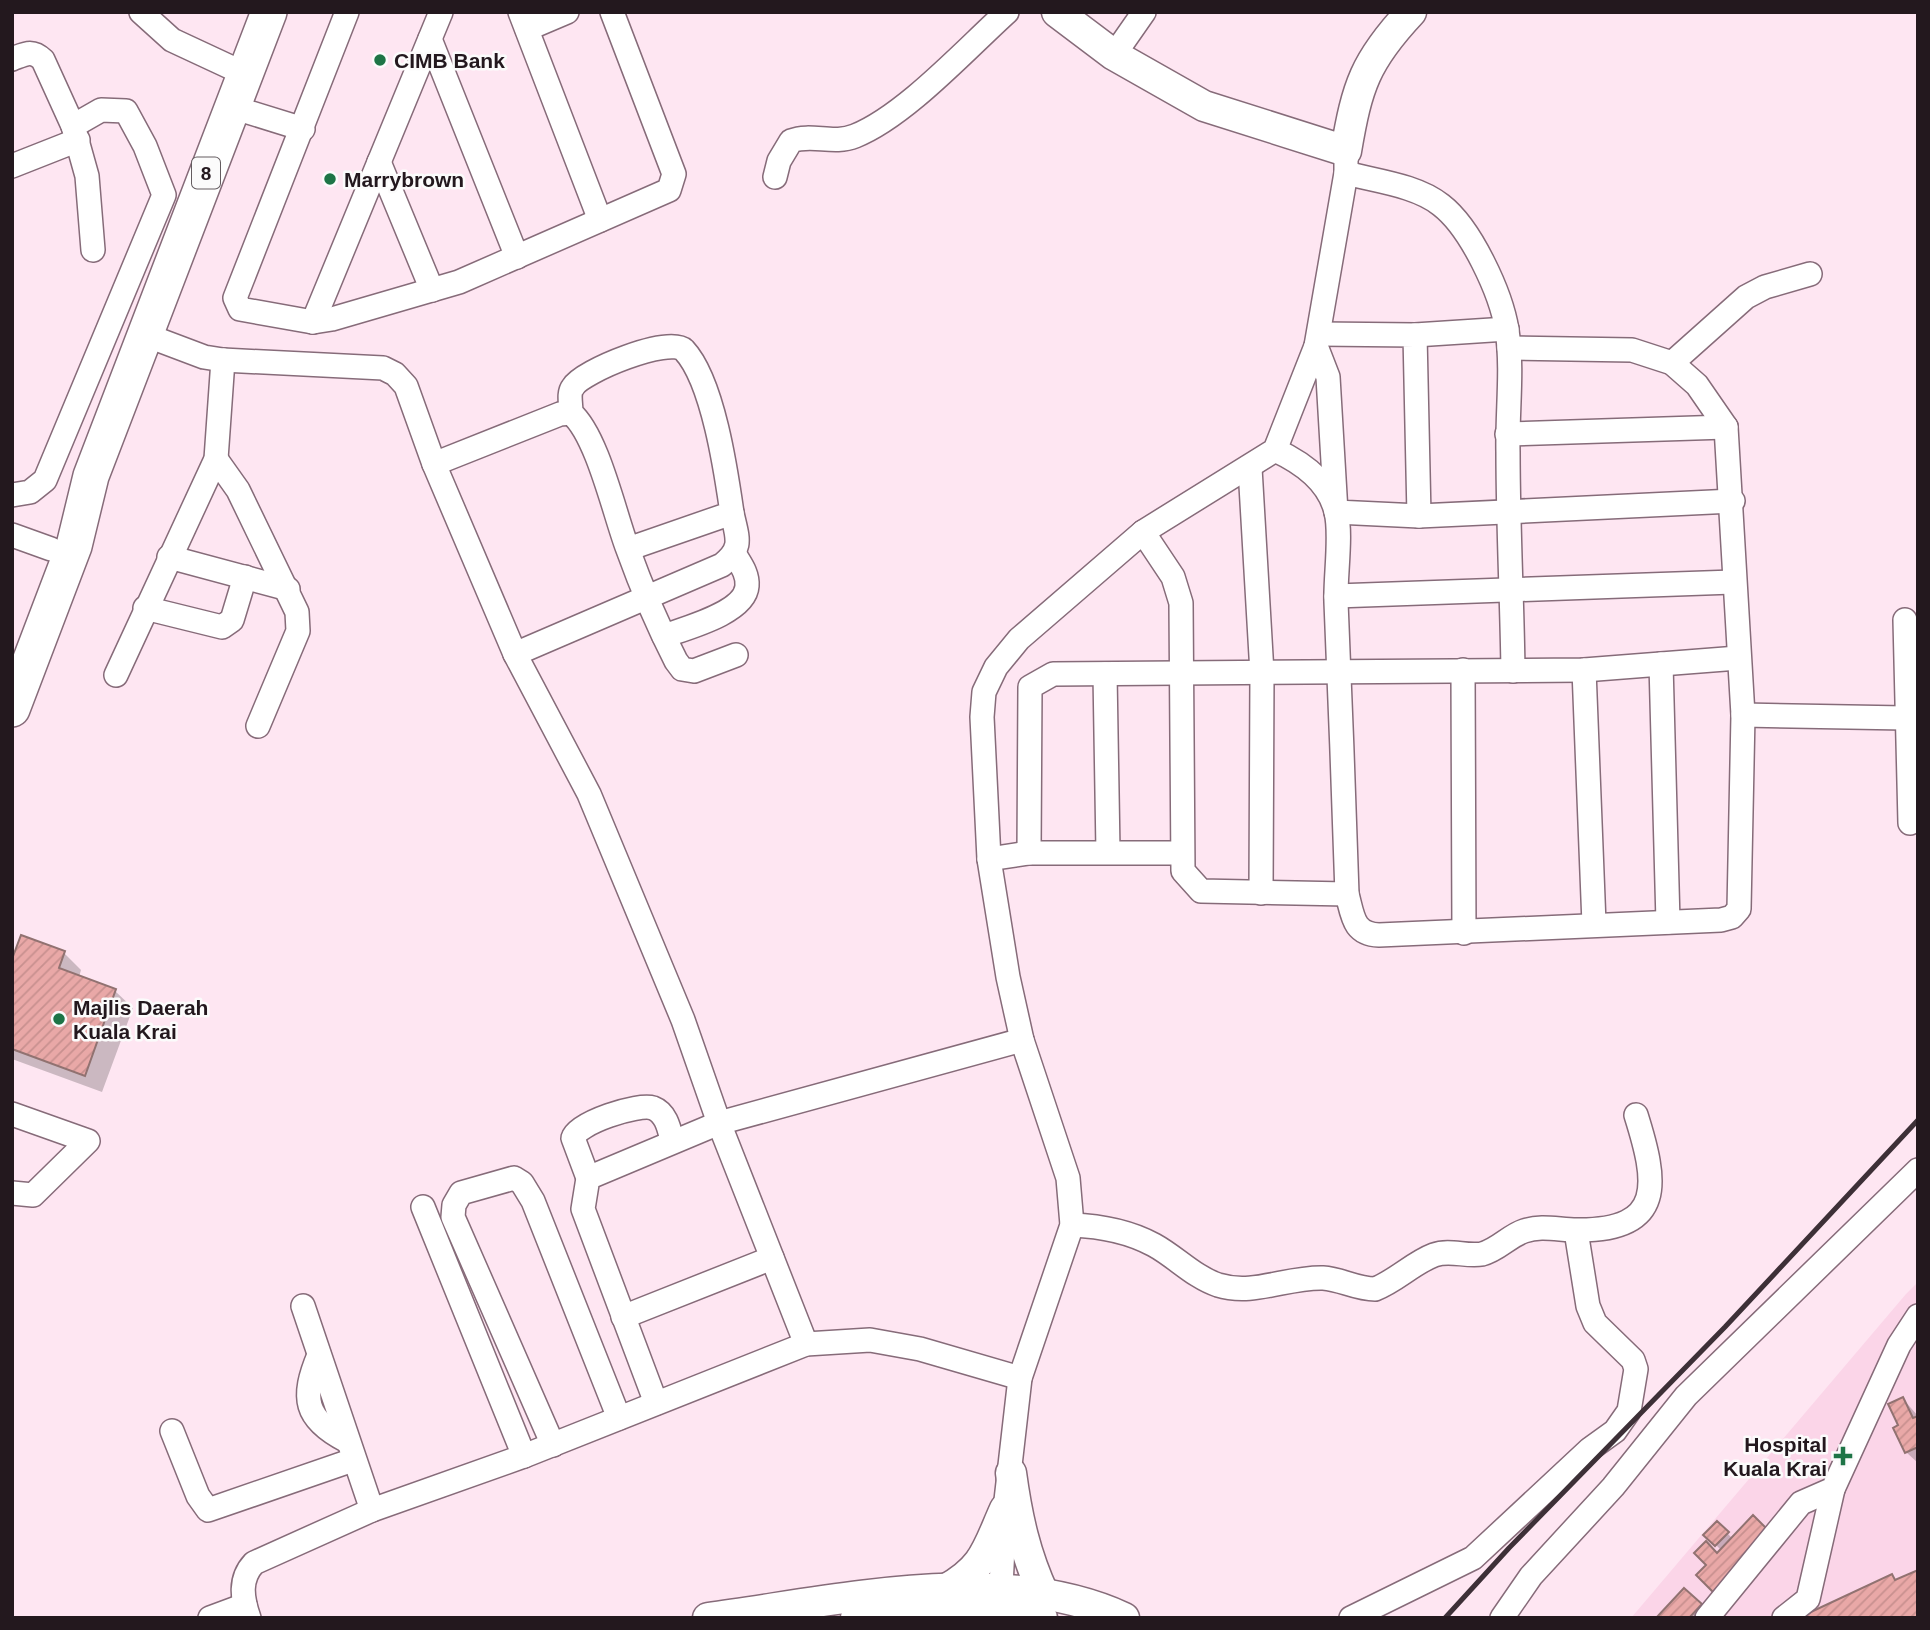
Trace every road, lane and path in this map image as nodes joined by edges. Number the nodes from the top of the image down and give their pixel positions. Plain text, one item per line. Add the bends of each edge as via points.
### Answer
1 (141, 12) edge
2 (269, 12) edge
3 (347, 12) edge
4 (441, 12) edge
5 (567, 12) edge
6 (612, 12) edge
7 (1007, 12) edge
8 (1057, 12) edge
9 (1144, 12) edge
10 (1411, 12) edge
11 (523, 21) edge
12 (430, 39) junction
13 (1114, 55) junction
14 (12, 59) edge
15 (245, 74) junction
16 (232, 107) junction
17 (303, 129) junction
18 (76, 133) junction
19 (379, 162) junction
20 (1346, 162) junction
21 (12, 166) edge
22 (775, 177) dead end
23 (179, 200) junction
24 (600, 220) junction
25 (93, 250) dead end
26 (517, 257) junction
27 (1810, 274) dead end
28 (432, 290) junction
29 (313, 322) junction
30 (143, 334) junction
31 (1415, 335) junction
32 (1508, 338) junction
33 (1317, 340) junction
34 (223, 360) junction
35 (1672, 363) junction
36 (571, 412) junction
37 (1726, 427) junction
38 (1507, 434) junction
39 (1275, 450) junction
40 (216, 459) junction
41 (434, 464) junction
42 (1250, 468) junction
43 (90, 476) junction
44 (12, 495) edge
45 (1733, 501) junction
46 (1508, 511) junction
47 (1336, 512) junction
48 (732, 513) junction
49 (1419, 516) junction
50 (1143, 532) junction
51 (12, 535) edge
52 (51, 549) junction
53 (628, 549) junction
54 (735, 555) junction
55 (169, 556) junction
56 (245, 577) junction
57 (1733, 582) junction
58 (1512, 588) junction
59 (288, 589) junction
60 (1336, 596) junction
61 (646, 598) junction
62 (145, 608) junction
63 (1905, 620) dead end
64 (664, 636) junction
65 (12, 646) edge
66 (515, 654) junction
67 (736, 655) dead end
68 (1738, 658) junction
69 (1661, 664) junction
70 (1463, 670) junction
71 (1584, 670) junction
72 (1513, 671) junction
73 (1181, 673) junction
74 (1262, 673) junction
75 (1339, 673) junction
76 (1105, 674) junction
77 (116, 675) dead end
78 (12, 709) edge
79 (1743, 715) junction
80 (1905, 718) junction
81 (257, 726) dead end
82 (1910, 822) dead end
83 (1108, 851) junction
84 (1028, 853) junction
85 (1181, 853) junction
86 (989, 859) junction
87 (1261, 893) junction
88 (1347, 894) junction
89 (1668, 922) junction
90 (1594, 924) junction
91 (1464, 933) junction
92 (1022, 1040) junction
93 (12, 1114) edge
94 (1636, 1115) dead end
95 (719, 1123) junction
96 (672, 1140) junction
97 (1918, 1170) edge
98 (588, 1178) junction
99 (12, 1193) edge
100 (423, 1207) dead end
101 (1072, 1225) junction
102 (1576, 1231) junction
103 (772, 1258) junction
104 (303, 1306) dead end
105 (1918, 1316) edge
106 (623, 1317) junction
107 (806, 1344) junction
108 (1020, 1378) junction
109 (656, 1403) junction
110 (619, 1418) junction
111 (172, 1431) dead end
112 (553, 1445) junction
113 (350, 1451) junction
114 (524, 1457) junction
115 (1011, 1473) junction
116 (1833, 1489) junction
117 (372, 1510) junction
118 (1005, 1510) junction
119 (945, 1590) junction
120 (1001, 1601) junction
121 (1043, 1606) edge
122 (247, 1611) edge
123 (859, 1613) edge
124 (210, 1618) edge
125 (708, 1618) edge
126 (1124, 1618) edge
127 (1351, 1618) edge
128 (1502, 1618) edge
129 (1707, 1618) edge
130 (1784, 1618) edge

1 - 15 street via 172,40
2 - 15 highway, 8
3 - 17 street
4 - 12 street
5 - 11 street
6 - 24 street via 674,174 669,190
7 - 22 street via 872,127 839,140 807,137 791,142
8 - 13 main road
9 - 13 street
10 - 20 main road via 1370,65 1355,96
11 - 24 street
12 - 19 street
12 - 26 street
13 - 20 main road via 1204,106
14 - 18 street via 28,52 43,60
15 - 16 highway, 8
16 - 17 street
16 - 23 highway, 8
17 - 29 street via 235,303 240,309
18 - 21 street
18 - 23 street via 101,110 126,111
18 - 25 street via 87,176
19 - 28 street
19 - 29 street
20 - 32 street via 1440,203 1458,221 1479,255
20 - 33 street
23 - 30 highway, 8
23 - 44 street via 45,480 30,492
24 - 26 street
26 - 28 street
27 - 35 street via 1746,297
28 - 29 street
30 - 34 street
30 - 43 highway, 8
31 - 32 street
31 - 33 street
31 - 49 street
32 - 35 street via 1632,350
32 - 38 street
33 - 39 street
33 - 47 street via 1328,377
34 - 40 street
34 - 41 street via 383,368 406,386
35 - 37 street via 1697,384
36 - 41 street
36 - 48 street via 570,390 578,379 659,346 682,349 695,368 716,426
36 - 53 street via 581,421 590,442
37 - 38 street
37 - 45 street
38 - 46 street
39 - 42 street
39 - 47 street via 1295,458 1312,473
40 - 55 street
40 - 59 street via 238,490
41 - 66 street
42 - 50 street
42 - 74 street
43 - 52 highway, 8
43 - 78 highway via 74,546
45 - 46 street
45 - 57 street
46 - 49 street
46 - 58 street
47 - 49 street
47 - 60 street
48 - 53 street
48 - 54 street via 738,543
50 - 73 street via 1172,577 1181,603
50 - 86 street via 1019,639 996,667 984,692
51 - 52 street
52 - 65 highway, 8
53 - 61 street
54 - 61 street
54 - 64 street via 746,575 747,589 739,603
55 - 56 street
55 - 62 street
56 - 59 street
56 - 62 street via 232,620 222,627
57 - 58 street
57 - 68 street
58 - 60 street
58 - 72 street
59 - 81 street via 297,611 298,631
60 - 75 street
61 - 64 street
61 - 66 street
62 - 77 street
63 - 80 street
64 - 67 street via 682,669 694,671
66 - 95 street via 589,794 683,1020
68 - 69 street
68 - 79 street
69 - 71 street
69 - 89 street
70 - 72 street
70 - 75 street
70 - 91 street
71 - 72 street
71 - 90 street
73 - 74 street
73 - 76 street
73 - 85 street
74 - 75 street
74 - 87 street
75 - 88 street
76 - 83 street
76 - 84 street via 1053,674 1030,687
79 - 80 street
79 - 89 street via 1739,909 1721,920
80 - 82 street
83 - 84 street
83 - 85 street
84 - 86 street
85 - 87 street via 1183,871 1201,891
86 - 92 street
87 - 88 street
88 - 91 street via 1354,923 1367,934
89 - 90 street
90 - 91 street
92 - 95 street
92 - 101 street via 1068,1178
93 - 99 street via 88,1141 33,1195
94 - 102 street via 1650,1157 1647,1202 1627,1224
95 - 96 street
95 - 103 street
96 - 98 street
96 - 98 street via 664,1117 642,1106 590,1122 573,1138
97 - 128 street via 1686,1396 1613,1487 1531,1576
98 - 106 street via 583,1209
100 - 114 street
101 - 102 street via 1093,1225 1153,1244 1209,1281 1237,1290 1325,1278 1375,1289 1439,1253 1480,1254 1538,1228
101 - 108 street
102 - 127 street via 1595,1323 1633,1360 1636,1369 1629,1411 1615,1431 1590,1448 1473,1558
103 - 106 street
103 - 107 street
104 - 113 street via 319,1355 306,1394 313,1415
105 - 116 street via 1899,1345
106 - 109 street
107 - 108 street via 870,1340 920,1349
107 - 109 street
108 - 115 street
109 - 110 street
110 - 112 street
110 - 112 street via 522,1183 514,1178 461,1193 453,1217
111 - 113 street via 208,1510
112 - 114 street
113 - 117 street
114 - 117 street
115 - 118 street
115 - 121 main road via 1021,1536
116 - 129 street via 1801,1503
116 - 130 street via 1808,1599
117 - 122 street via 254,1563 245,1572
118 - 119 main road via 981,1565
118 - 120 street
119 - 120 main road
119 - 123 main road
120 - 121 main road
120 - 123 main road
121 - 126 main road via 1064,1596
122 - 124 street
123 - 125 main road

